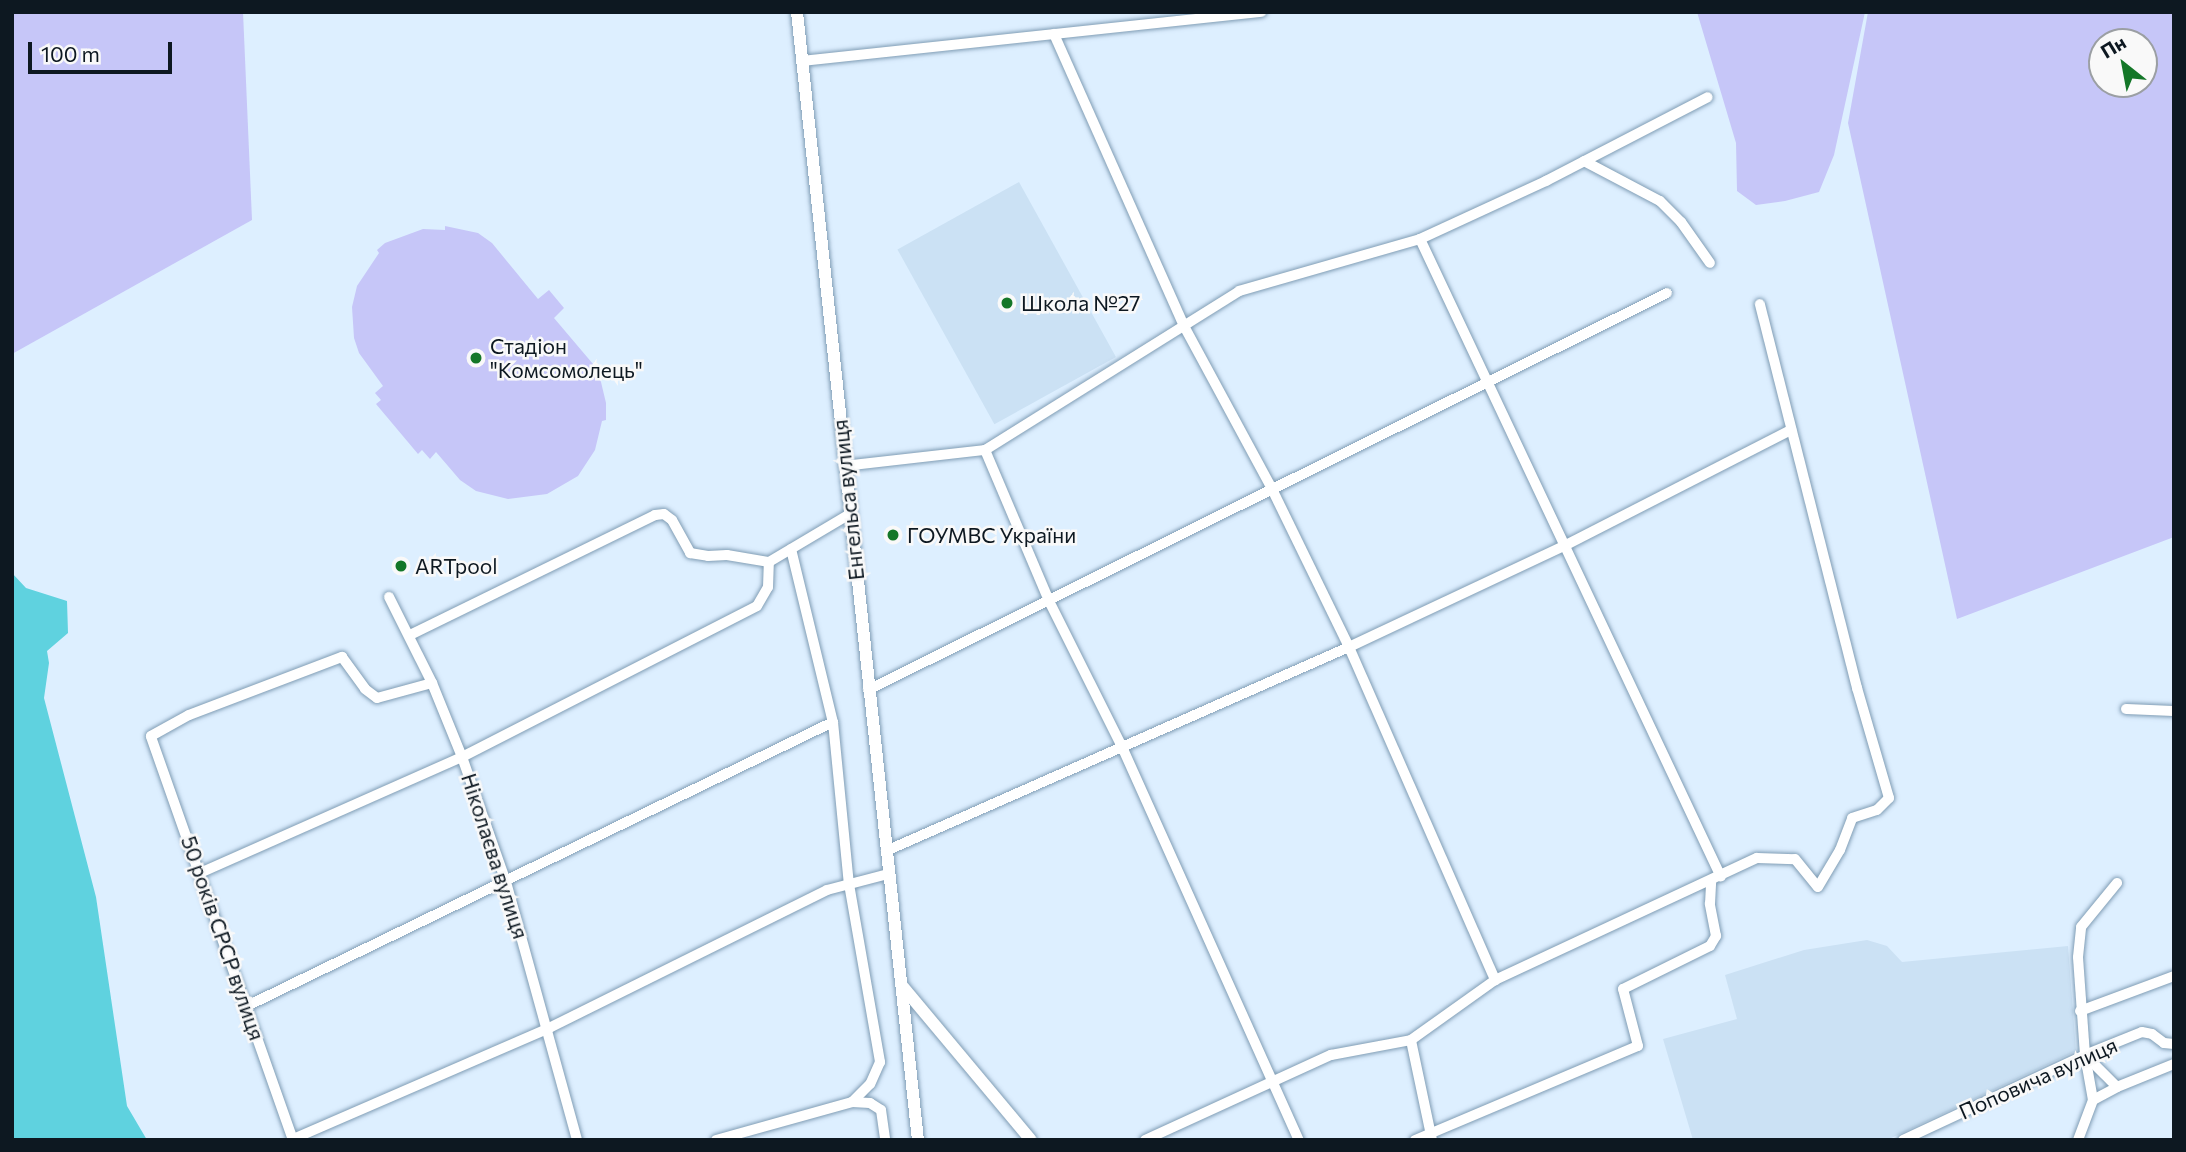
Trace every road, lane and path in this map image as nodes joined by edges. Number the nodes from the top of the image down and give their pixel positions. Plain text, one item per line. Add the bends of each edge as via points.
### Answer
1 (797, 12) edge
2 (1261, 12) edge
3 (1054, 34) junction
4 (802, 61) junction
5 (1708, 97) dead end
6 (1584, 161) junction
7 (1420, 239) junction
8 (1710, 263) dead end
9 (1667, 293) dead end
10 (1760, 304) dead end
11 (1184, 326) junction
12 (1489, 381) junction
13 (1791, 430) junction
14 (985, 450) junction
15 (845, 466) junction
16 (1270, 487) junction
17 (850, 514) junction
18 (1566, 545) junction
19 (791, 549) junction
20 (768, 562) junction
21 (389, 597) dead end
22 (1049, 601) junction
23 (410, 635) junction
24 (1349, 647) junction
25 (432, 683) junction
26 (868, 690) junction
27 (2126, 709) dead end
28 (2174, 711) edge
29 (833, 722) junction
30 (1123, 749) junction
31 (462, 757) junction
32 (886, 851) junction
33 (200, 873) junction
34 (888, 874) junction
35 (1716, 879) junction
36 (506, 882) junction
37 (2117, 883) dead end
38 (849, 884) junction
39 (2174, 976) edge
40 (1495, 980) junction
41 (902, 987) junction
42 (247, 1006) junction
43 (2080, 1011) junction
44 (549, 1028) junction
45 (1411, 1040) junction
46 (2174, 1044) edge
47 (2085, 1055) junction
48 (2174, 1064) edge
49 (1274, 1080) junction
50 (2117, 1087) junction
51 (2093, 1100) junction
52 (852, 1102) junction
53 (1431, 1137) edge
54 (293, 1139) edge
55 (577, 1140) edge
56 (716, 1140) edge
57 (885, 1140) edge
58 (918, 1140) edge
59 (1031, 1140) edge
60 (1145, 1140) edge
61 (1299, 1140) edge
62 (1415, 1140) edge
63 (1903, 1140) edge
64 (2078, 1140) edge

1 - 4 street, Енгельса вулиця
2 - 3 street
3 - 4 street
3 - 11 street
4 - 15 street, Енгельса вулиця
5 - 6 street
6 - 7 street
6 - 8 street via 1660,201
7 - 11 street via 1239,291
7 - 12 street
9 - 12 street
10 - 13 street
11 - 14 street
11 - 16 street
12 - 16 street
12 - 18 street
13 - 18 street
13 - 35 street via 1889,798 1877,810 1852,818 1818,887 1795,859 1757,858
14 - 15 street
14 - 22 street
15 - 17 street, Енгельса вулиця
16 - 22 street
16 - 24 street
17 - 19 street
17 - 26 street, Енгельса вулиця
18 - 24 street
18 - 35 street
19 - 20 street
19 - 29 street
20 - 23 street via 690,553 672,520 655,514
20 - 31 street via 768,587 757,606
21 - 23 street, Ніколаєва вулиця
22 - 26 street
22 - 30 street
23 - 25 street, Ніколаєва вулиця
24 - 30 street
24 - 40 street
25 - 31 street, Ніколаєва вулиця
25 - 33 street, 50 років СРСР вулиця via 377,698 342,657 189,715 151,736
26 - 32 street, Енгельса вулиця
27 - 28 street
29 - 36 street
29 - 38 street
30 - 32 street
30 - 49 street
31 - 33 street
31 - 36 street, Ніколаєва вулиця
32 - 34 street, Енгельса вулиця
33 - 42 street, 50 років СРСР вулиця
34 - 38 street
34 - 41 street, Енгельса вулиця
35 - 40 street
35 - 53 street via 1710,904 1716,936 1710,946 1623,989 1638,1046
36 - 42 street
36 - 44 street, Ніколаєва вулиця
37 - 43 street via 2081,927
38 - 44 street via 827,890
38 - 52 street via 880,1062 870,1084
39 - 43 street
40 - 45 street
41 - 58 street, Енгельса вулиця
41 - 59 street
42 - 54 street, 50 років СРСР вулиця
43 - 47 street
44 - 54 street
44 - 55 street, Ніколаєва вулиця
45 - 49 street via 1331,1055
45 - 53 street
46 - 47 street, Поповича вулиця via 2164,1044 2142,1032
47 - 50 street
47 - 51 street
47 - 63 street, Поповича вулиця
48 - 50 street
49 - 60 street
49 - 61 street
50 - 51 street
51 - 64 street
52 - 56 street
52 - 57 street via 881,1110
53 - 62 street

